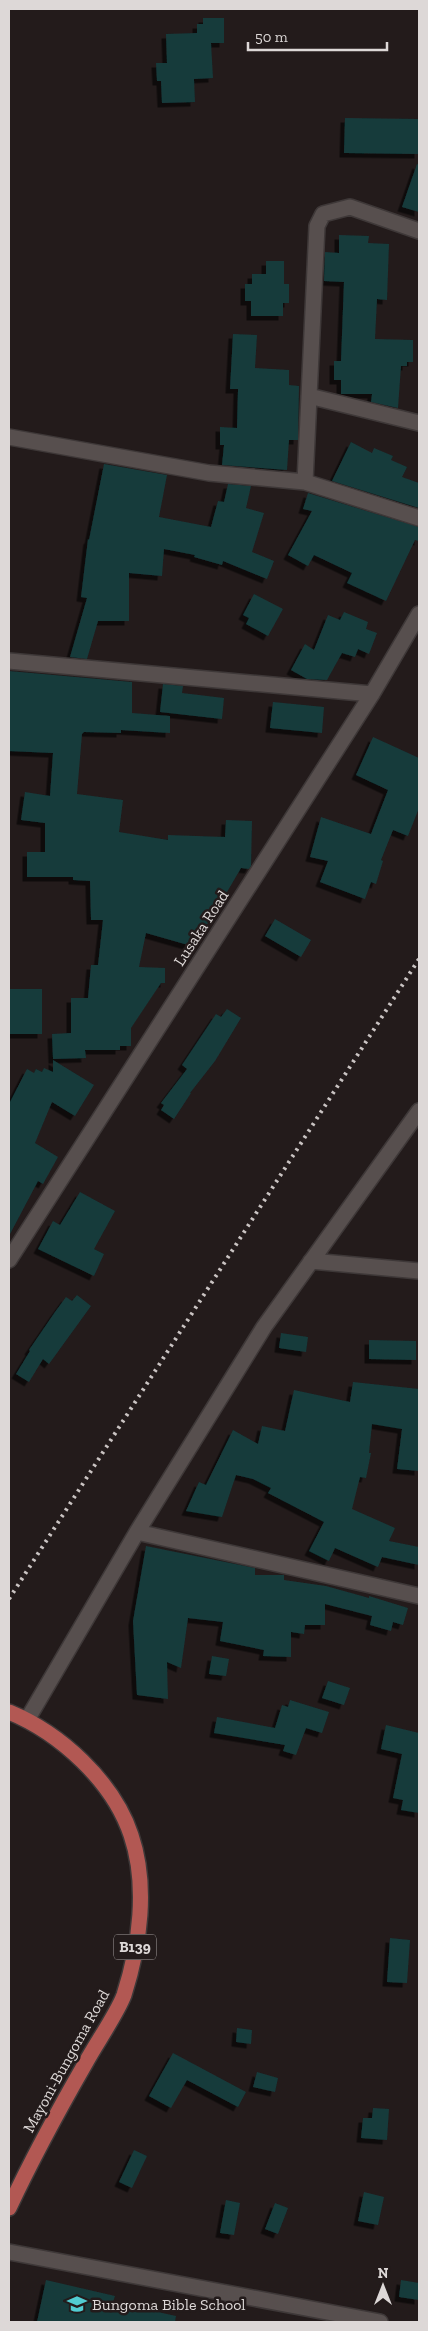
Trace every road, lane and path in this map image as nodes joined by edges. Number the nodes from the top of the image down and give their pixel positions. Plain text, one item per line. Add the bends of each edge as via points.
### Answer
1 (419, 231) edge
2 (308, 396) junction
3 (419, 423) edge
4 (9, 437) edge
5 (305, 482) junction
6 (419, 518) edge
7 (419, 614) edge
8 (9, 661) edge
9 (372, 694) junction
10 (419, 1110) edge
11 (14, 1240) edge
12 (9, 1260) edge
13 (311, 1261) junction
14 (419, 1271) edge
15 (137, 1532) junction
16 (419, 1596) edge
17 (9, 1712) edge
18 (27, 1720) junction
19 (9, 2208) edge
20 (9, 2252) edge
21 (380, 2322) edge

1 - 2 street via 350,208 323,214 315,238
2 - 3 street
2 - 5 street
4 - 5 street via 209,472
5 - 6 street
7 - 9 street, Lusaka Road
8 - 9 street
9 - 11 street, Lusaka Road
10 - 13 street
11 - 12 street, Lusaka Road
13 - 14 street
13 - 15 street via 264,1327
15 - 16 street
15 - 18 street
17 - 18 main road, Mayoni-Bungoma Road / B139
18 - 19 main road, Mayoni-Bungoma Road / B139 via 63,1743 88,1766 114,1801 131,1834 139,1875 140,1906 136,1943 123,1996 52,2121
20 - 21 street

